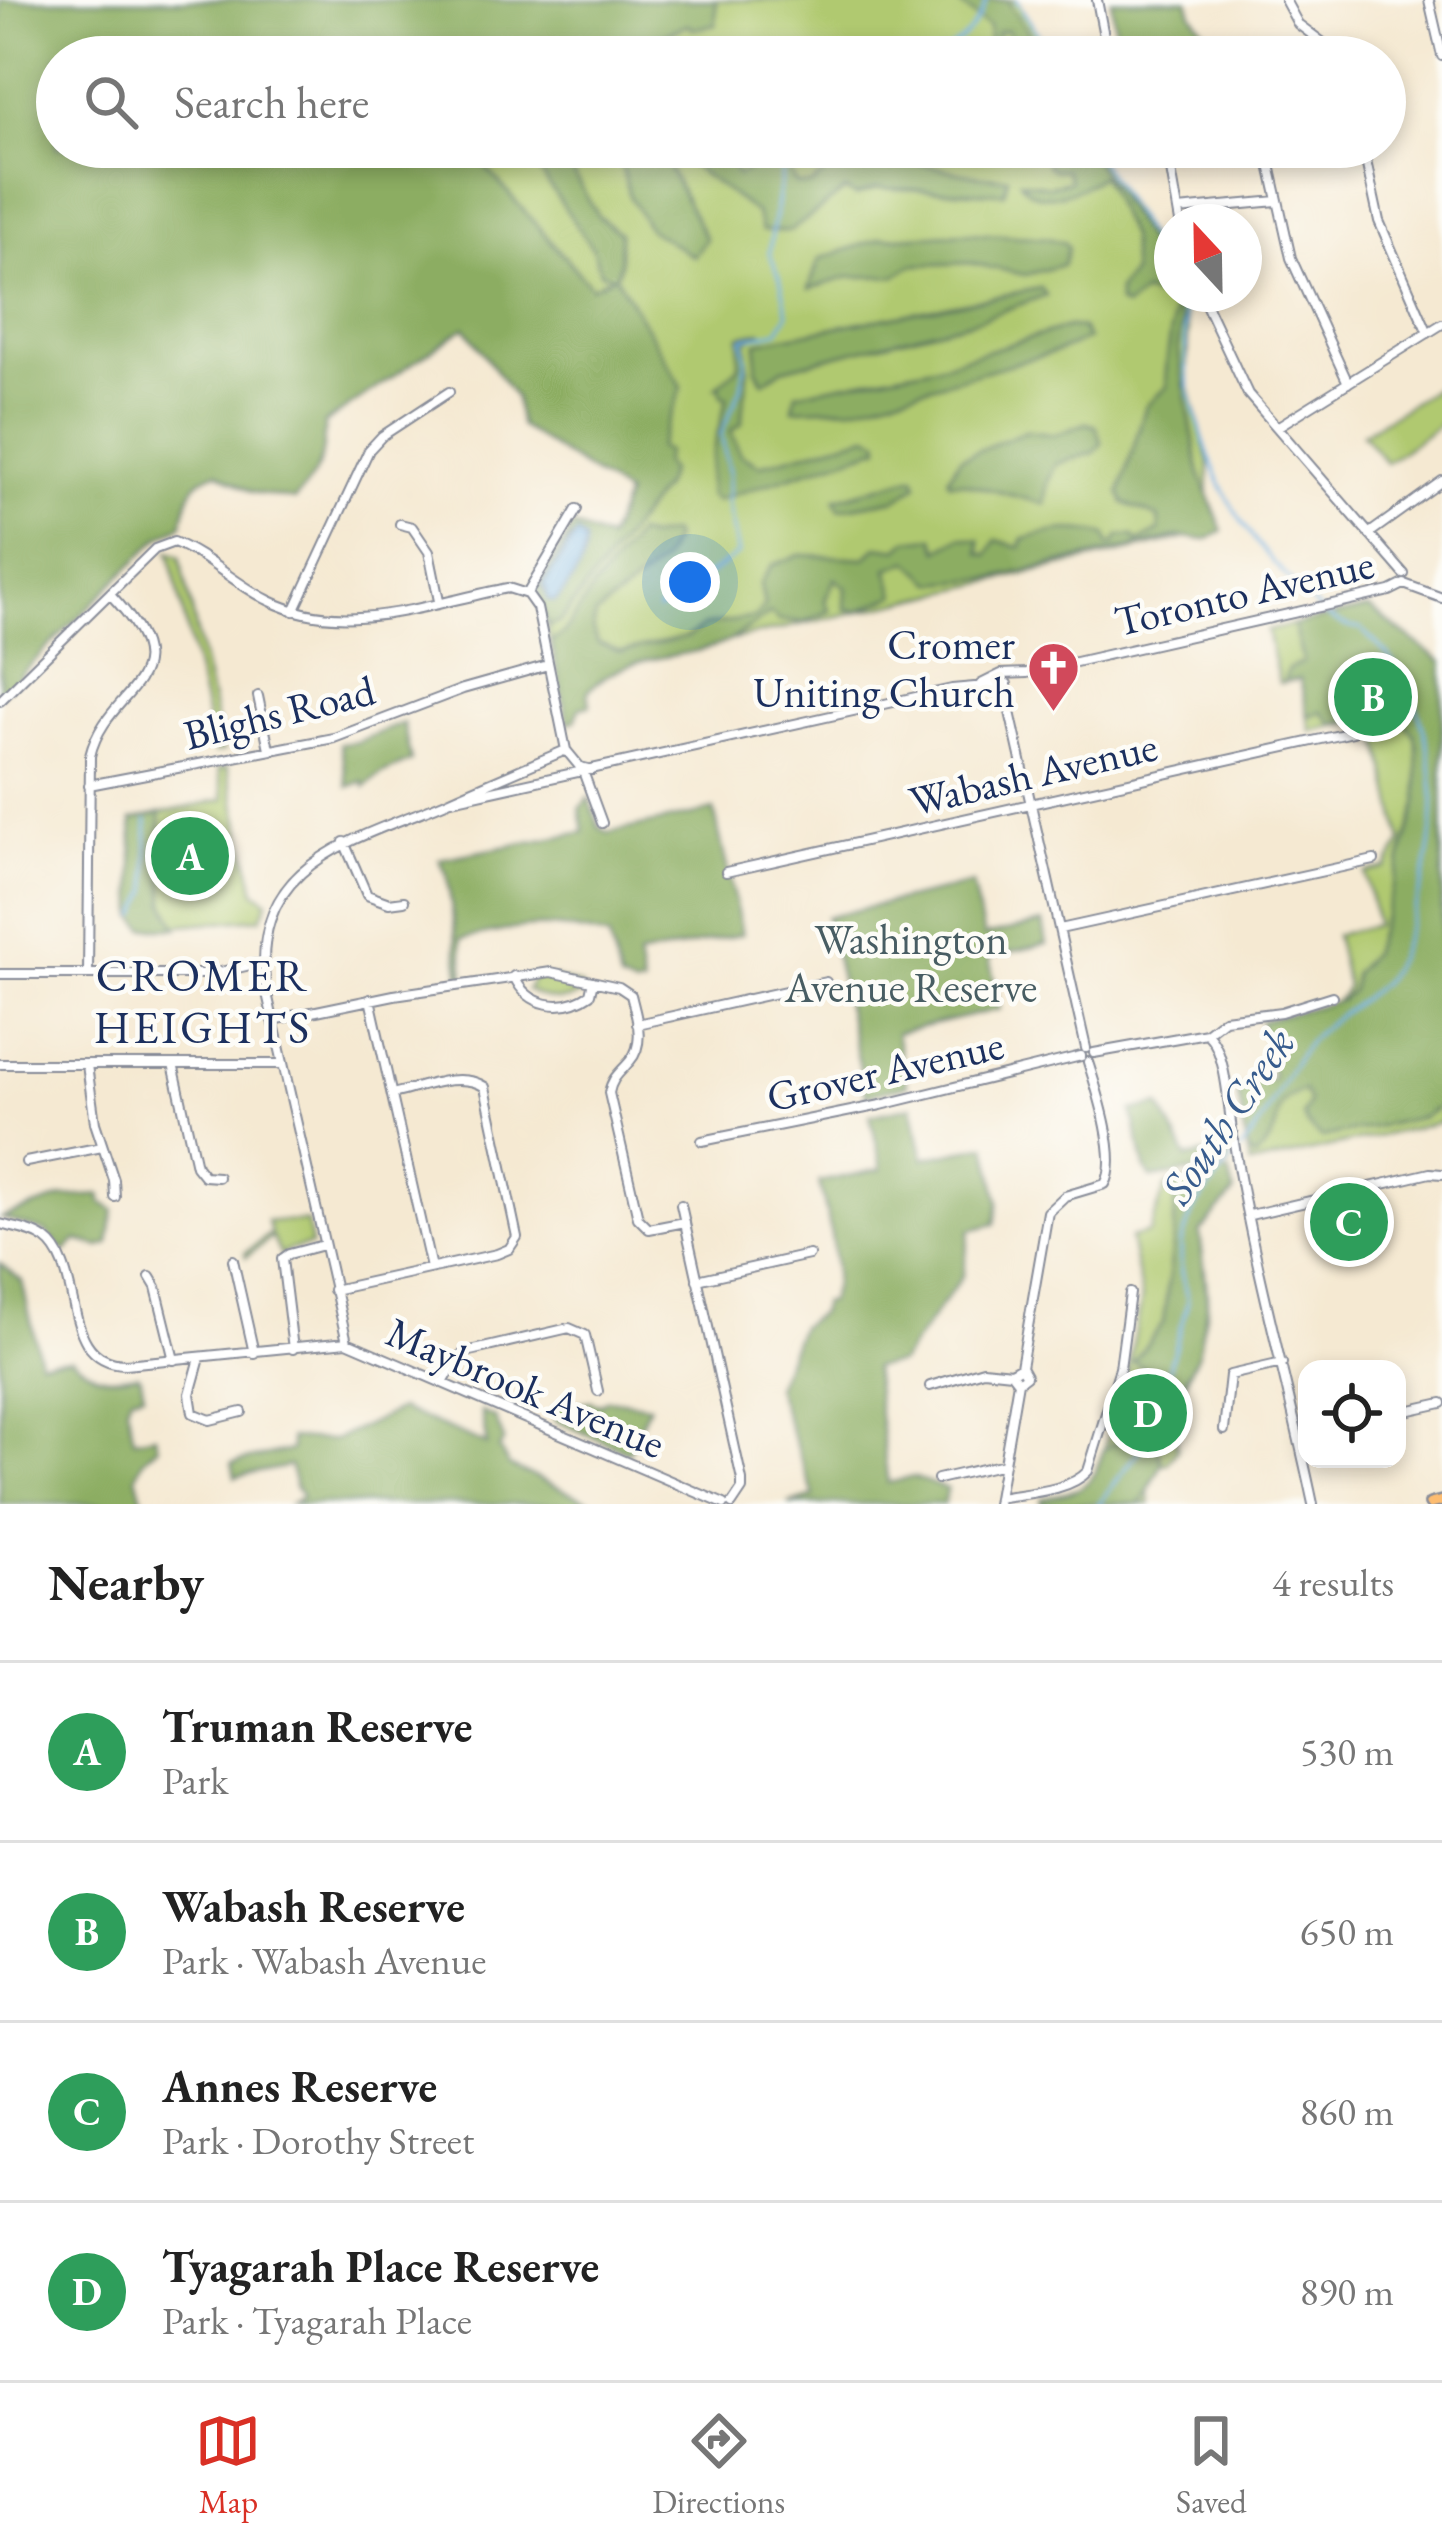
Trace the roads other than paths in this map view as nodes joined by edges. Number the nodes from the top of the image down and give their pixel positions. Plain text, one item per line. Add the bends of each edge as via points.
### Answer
1 (1097, 0) edge
2 (1285, 0) edge
3 (1430, 0) edge
4 (1440, 34) edge
5 (1104, 36) edge
6 (1314, 36) edge
7 (1442, 56) edge
8 (1170, 168) edge
9 (1270, 168) edge
10 (1368, 168) edge
11 (1277, 201) junction
12 (1177, 204) edge
13 (1244, 204) edge
14 (1209, 312) edge
15 (1442, 324) edge
16 (1428, 333) junction
17 (1348, 383) junction
18 (449, 392) dead end
19 (1277, 428) junction
20 (1442, 482) edge
21 (577, 509) dead end
22 (400, 524) dead end
23 (1371, 532) junction
24 (1407, 581) junction
25 (110, 594) junction
26 (526, 594) junction
27 (1442, 598) edge
28 (440, 602) junction
29 (294, 611) junction
30 (548, 665) junction
31 (1002, 681) junction
32 (258, 696) dead end
33 (0, 700) edge
34 (1353, 732) dead end
35 (269, 749) junction
36 (566, 750) junction
37 (588, 772) junction
38 (89, 785) junction
39 (451, 800) junction
40 (1031, 804) junction
41 (602, 823) dead end
42 (344, 842) junction
43 (1374, 860) dead end
44 (726, 872) dead end
45 (404, 901) dead end
46 (1060, 929) junction
47 (263, 962) junction
48 (0, 974) edge
49 (88, 974) junction
50 (514, 976) junction
51 (593, 981) junction
52 (826, 982) dead end
53 (1332, 996) dead end
54 (370, 1000) junction
55 (273, 1020) junction
56 (638, 1024) junction
57 (1206, 1033) junction
58 (1087, 1055) junction
59 (0, 1064) edge
60 (86, 1064) junction
61 (173, 1064) junction
62 (282, 1064) junction
63 (392, 1094) junction
64 (702, 1141) dead end
65 (102, 1147) junction
66 (26, 1162) dead end
67 (1442, 1174) edge
68 (218, 1177) dead end
69 (115, 1198) dead end
70 (682, 1205) dead end
71 (1250, 1215) junction
72 (685, 1222) junction
73 (0, 1224) edge
74 (323, 1245) junction
75 (809, 1255) dead end
76 (233, 1260) dead end
77 (431, 1268) junction
78 (150, 1277) dead end
79 (697, 1280) junction
80 (333, 1291) junction
81 (1130, 1293) dead end
82 (347, 1342) junction
83 (292, 1349) junction
84 (254, 1353) junction
85 (200, 1358) junction
86 (174, 1360) junction
87 (1282, 1363) junction
88 (1016, 1370) junction
89 (443, 1383) junction
90 (930, 1386) dead end
91 (598, 1391) dead end
92 (1442, 1403) edge
93 (1406, 1411) edge
94 (242, 1412) dead end
95 (1298, 1419) edge
96 (1224, 1430) dead end
97 (1004, 1464) junction
98 (1307, 1468) edge
99 (938, 1480) dead end
100 (997, 1501) edge
101 (1442, 1501) edge
102 (728, 1504) edge
103 (1313, 1504) edge
104 (1430, 1504) edge

1 - 5 street
2 - 6 street
3 - 4 street
4 - 7 street
8 - 12 street
9 - 11 street
10 - 16 street via 1379,221
11 - 13 street
11 - 17 street via 1291,258
14 - 19 street via 1242,383
15 - 16 street
16 - 17 street
17 - 19 street
18 - 29 street via 369,450
19 - 23 street
20 - 23 street
21 - 26 street
22 - 28 street via 414,522
23 - 24 street
24 - 27 street
24 - 31 street, Toronto Avenue
25 - 29 street via 155,549 174,542
25 - 33 street
25 - 38 street via 136,624 146,658 136,689 93,740
26 - 28 street via 508,588
26 - 30 street via 537,608
28 - 29 street via 348,619
30 - 35 street, Blighs Road via 351,733
30 - 36 street
31 - 37 street, Toronto Avenue
31 - 40 street
32 - 35 street
34 - 40 street, Wabash Avenue
35 - 38 street, Blighs Road
36 - 37 street
36 - 39 street, Toronto Avenue
37 - 39 street, Toronto Avenue
37 - 41 street
38 - 49 street
39 - 42 street, Toronto Avenue
40 - 44 street, Wabash Avenue
40 - 46 street
42 - 45 street via 367,895
42 - 47 street, Toronto Avenue via 307,866 280,899
43 - 46 street
46 - 58 street
47 - 49 street via 212,974
47 - 55 street
48 - 49 street
50 - 51 street via 551,972
50 - 51 street via 534,1000 554,1005 577,1003
50 - 54 street
51 - 56 street via 631,995
52 - 56 street
53 - 57 street, Grover Avenue via 1224,1019
54 - 55 street
54 - 63 street
55 - 62 street
56 - 72 street via 635,1054 609,1093 638,1218 649,1228
57 - 58 street, Grover Avenue
57 - 71 street via 1216,1047
58 - 64 street, Grover Avenue
58 - 88 street via 1112,1166 1096,1189 1052,1205
59 - 60 street
60 - 61 street
60 - 65 street
61 - 62 street
61 - 68 street via 196,1166
62 - 74 street
63 - 77 street
63 - 77 street via 471,1079 490,1100 517,1237 505,1252
65 - 66 street
65 - 69 street
67 - 71 street
70 - 72 street
71 - 87 street
72 - 79 street
73 - 86 street, Maybrook Avenue via 34,1233 56,1250 73,1310 100,1358
74 - 80 street
74 - 83 street via 282,1259
75 - 79 street
76 - 84 street
77 - 80 street
78 - 86 street
79 - 102 street via 742,1480
80 - 82 street
81 - 100 street via 1120,1368 1088,1471 1081,1480
82 - 83 street, Maybrook Avenue
82 - 89 street, Maybrook Avenue
83 - 84 street, Maybrook Avenue
84 - 85 street, Maybrook Avenue
85 - 86 street, Maybrook Avenue
85 - 94 street via 193,1413 210,1420
87 - 95 street
87 - 96 street via 1231,1375
88 - 90 street via 983,1370
88 - 97 street
89 - 91 street via 466,1352 575,1328 587,1340
89 - 102 street, Maybrook Avenue
92 - 93 street
97 - 99 street
97 - 100 street
98 - 103 street
101 - 104 main road

